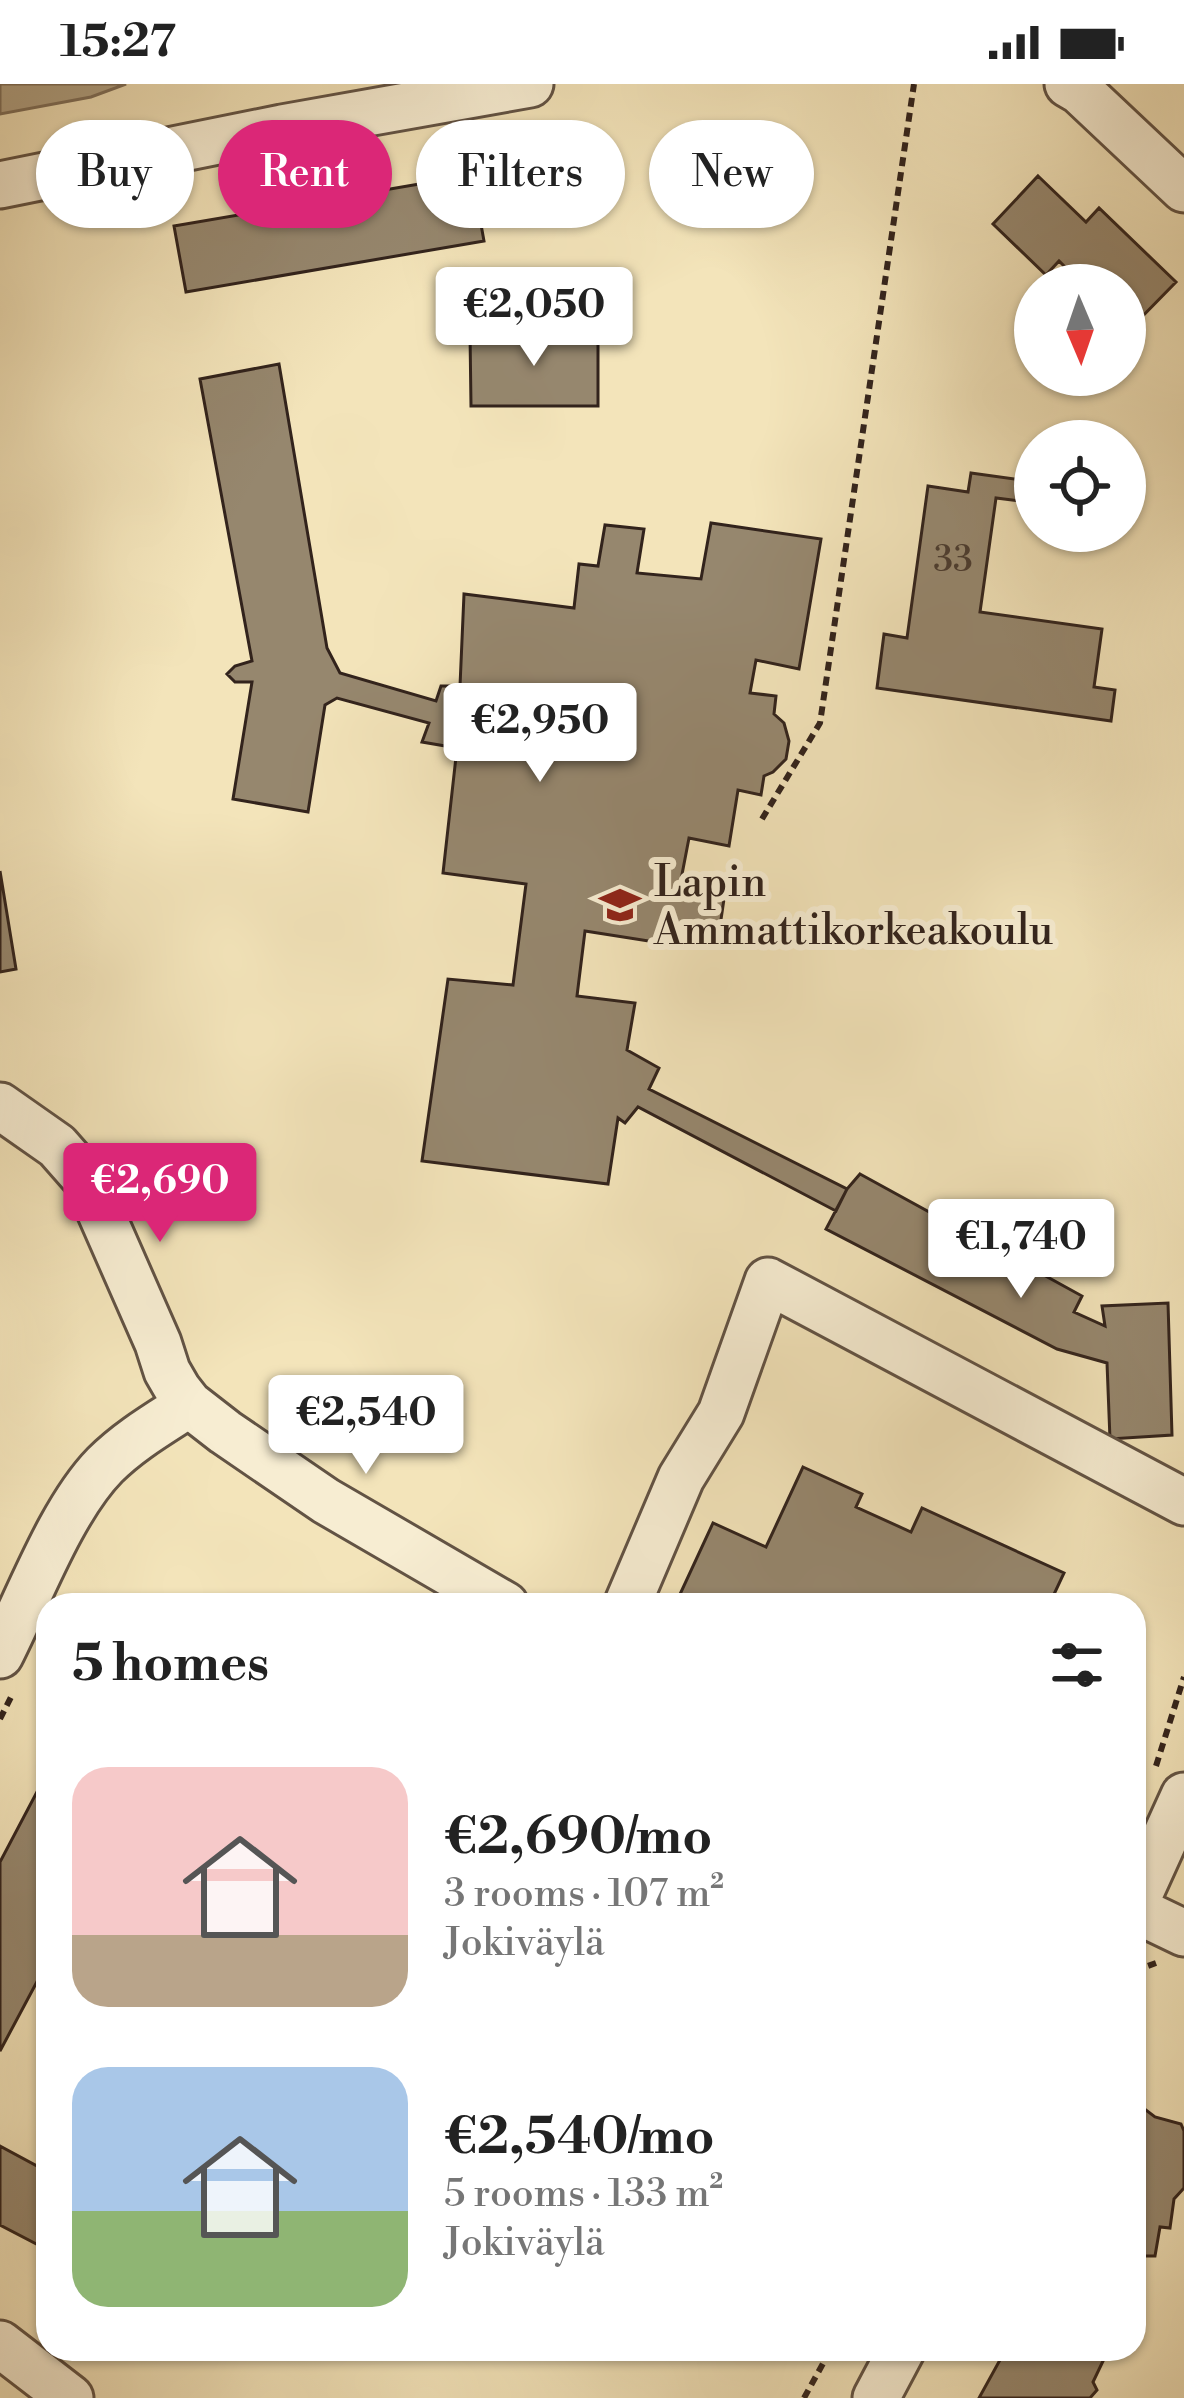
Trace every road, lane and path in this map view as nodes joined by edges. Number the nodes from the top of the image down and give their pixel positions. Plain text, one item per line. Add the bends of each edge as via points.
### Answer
1 (530, 84) edge
2 (914, 84) edge
3 (1068, 84) edge
4 (0, 185) edge
5 (1184, 188) edge
6 (762, 818) dead end
7 (0, 1106) edge
8 (189, 1404) junction
9 (1184, 1502) edge
10 (484, 1593) edge
11 (633, 1593) edge
12 (0, 1655) edge
13 (1184, 1678) edge
14 (1168, 1785) edge
15 (1146, 1865) edge
16 (1146, 1914) edge
17 (1184, 1933) edge
18 (0, 2344) edge
19 (824, 2361) edge
20 (896, 2361) edge
21 (70, 2398) edge
22 (804, 2398) edge
23 (876, 2398) edge

1 - 4 street
2 - 6 path via 820,724
3 - 5 street
7 - 8 street via 57,1145 86,1179 167,1371
8 - 10 street via 326,1501
8 - 12 street via 93,1478
9 - 11 street via 768,1281 721,1413 681,1478
13 - 14 path via 1162,1755
14 - 15 street
16 - 17 street
18 - 21 street
19 - 22 path
20 - 23 street

